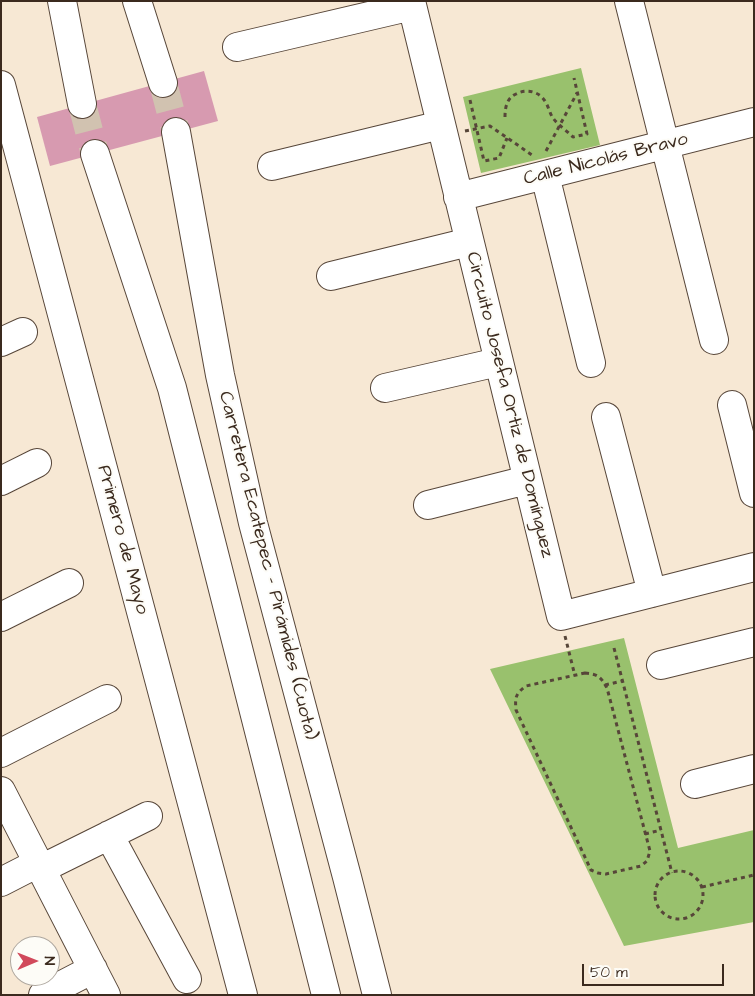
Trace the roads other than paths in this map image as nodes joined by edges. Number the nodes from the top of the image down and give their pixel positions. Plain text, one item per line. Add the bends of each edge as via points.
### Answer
1 (62, 1) edge
2 (137, 1) edge
3 (629, 1) edge
4 (412, 4) edge
5 (237, 48) dead end
6 (163, 83) tunnel mouth
7 (1, 85) edge
8 (82, 104) tunnel mouth
9 (754, 122) edge
10 (442, 130) junction
11 (176, 132) tunnel mouth
12 (665, 145) junction
13 (95, 154) tunnel mouth
14 (272, 166) dead end
15 (543, 168) junction
16 (458, 197) junction
17 (469, 242) junction
18 (331, 276) dead end
19 (714, 340) dead end
20 (498, 362) junction
21 (591, 363) dead end
22 (385, 388) dead end
23 (732, 404) dead end
24 (606, 417) dead end
25 (37, 462) dead end
26 (527, 480) junction
27 (1, 481) edge
28 (754, 493) edge
29 (428, 505) dead end
30 (754, 567) edge
31 (69, 583) dead end
32 (652, 593) junction
33 (1, 617) edge
34 (754, 642) edge
35 (661, 665) dead end
36 (107, 699) dead end
37 (1, 753) edge
38 (754, 769) edge
39 (695, 784) dead end
40 (1, 791) edge
41 (148, 816) dead end
42 (109, 835) junction
43 (40, 866) junction
44 (1, 882) edge
45 (93, 969) junction
46 (187, 978) dead end
47 (43, 995) edge
48 (106, 995) edge
49 (242, 995) edge
50 (326, 995) edge
51 (377, 995) edge

1 - 8 main road
2 - 6 main road
3 - 12 main road
4 - 5 main road
4 - 10 main road, Circuito Josefa Ortiz de Domínguez
7 - 49 main road, Primero de Mayo
9 - 12 main road, Calle Nicolás Bravo
10 - 14 main road
10 - 16 main road, Circuito Josefa Ortiz de Domínguez
11 - 51 main road, Carretera Ecatepec - Pirámides (Cuota) via 220,375 253,523
12 - 15 main road, Calle Nicolás Bravo
12 - 19 main road
13 - 50 main road via 172,388
15 - 16 main road, Calle Nicolás Bravo
15 - 21 main road
16 - 17 main road, Circuito Josefa Ortiz de Domínguez
17 - 18 main road
17 - 20 main road, Circuito Josefa Ortiz de Domínguez
20 - 22 main road
20 - 26 main road, Circuito Josefa Ortiz de Domínguez
23 - 28 main road
24 - 32 main road
25 - 27 main road
26 - 29 main road
26 - 32 main road, Circuito Josefa Ortiz de Domínguez via 561,616
30 - 32 main road
31 - 33 main road
34 - 35 main road
36 - 37 main road
38 - 39 main road
40 - 43 main road
41 - 42 main road
42 - 43 main road
42 - 46 main road
43 - 44 main road
43 - 45 main road
45 - 47 main road
45 - 48 main road

